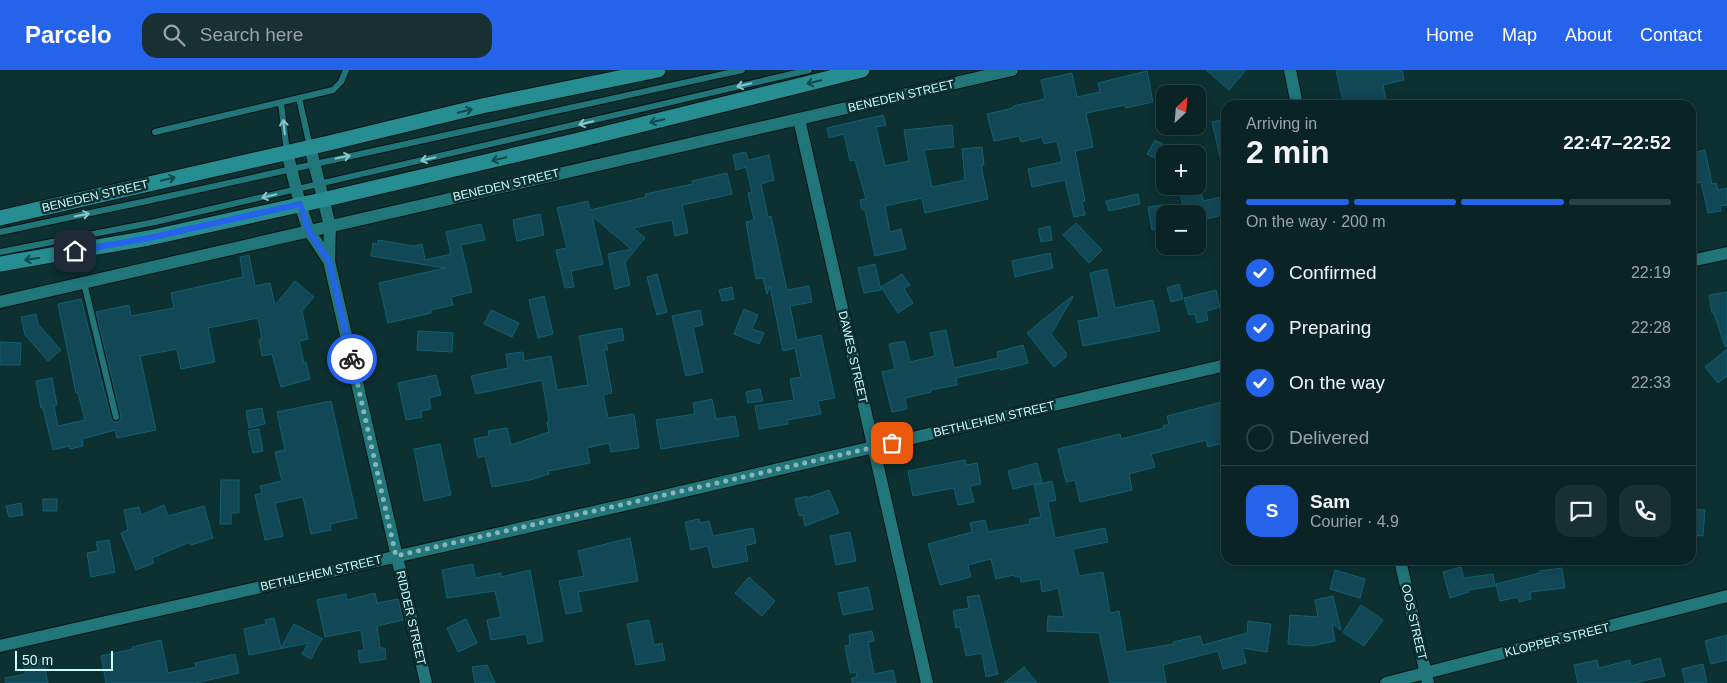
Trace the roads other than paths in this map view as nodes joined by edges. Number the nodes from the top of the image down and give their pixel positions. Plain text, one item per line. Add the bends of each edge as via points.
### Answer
1 (346, 70) edge
2 (658, 70) edge
3 (742, 70) edge
4 (809, 70) edge
5 (862, 70) edge
6 (1012, 70) edge
7 (1290, 70) edge
8 (299, 98) junction
9 (1296, 100) edge
10 (281, 102) junction
11 (799, 119) junction
12 (155, 132) dead end
13 (310, 147) junction
14 (287, 152) junction
15 (314, 163) junction
16 (291, 169) junction
17 (319, 184) junction
18 (296, 189) junction
19 (322, 200) junction
20 (300, 204) junction
21 (0, 218) edge
22 (330, 226) junction
23 (309, 231) junction
24 (0, 232) edge
25 (0, 252) edge
26 (1727, 253) edge
27 (1696, 260) edge
28 (329, 261) junction
29 (0, 264) edge
30 (84, 283) junction
31 (0, 302) edge
32 (1221, 367) edge
33 (116, 417) dead end
34 (874, 447) junction
35 (396, 556) junction
36 (1401, 565) edge
37 (1727, 596) edge
38 (0, 646) edge
39 (1427, 678) edge
40 (426, 683) edge
41 (927, 683) edge
42 (1386, 683) edge

1 - 8 lane via 333,90
13 -> 2 main road, BENEDEN STREET via 482,106
15 -> 3 lane
4 -> 17 lane
5 -> 19 main road
6 - 11 street, BENEDEN STREET
7 - 9 street
8 - 10 lane
8 - 13 lane
10 - 12 lane
14 -> 10 lane
11 - 22 street, BENEDEN STREET
11 - 34 street, DAWES STREET
13 - 14 main road, BENEDEN STREET
13 - 15 street, RIDDER STREET
14 - 16 street, RIDDER STREET
21 -> 14 main road, BENEDEN STREET
15 - 16 lane
15 - 17 street, RIDDER STREET
16 - 18 street, RIDDER STREET
24 -> 16 lane
17 - 18 lane
17 - 19 street, RIDDER STREET
18 - 20 street, RIDDER STREET
18 -> 25 lane via 155,222
19 - 20 main road
19 - 22 street, RIDDER STREET
20 - 23 street, RIDDER STREET
20 -> 29 main road via 149,238
22 - 23 street, BENEDEN STREET
22 - 28 street, RIDDER STREET
23 - 28 street, RIDDER STREET
23 - 30 street, BENEDEN STREET
26 - 27 street
28 - 35 street, RIDDER STREET
30 - 31 street, BENEDEN STREET
30 - 33 lane
32 - 34 street, BETHLEHEM STREET
34 - 35 street, BETHLEHEM STREET
34 - 41 street, DAWES STREET
35 - 38 street, BETHLEHEM STREET
35 - 40 street, RIDDER STREET
36 - 39 street, OOS STREET
37 - 39 street, KLOPPER STREET
39 - 42 street, KLOPPER STREET

